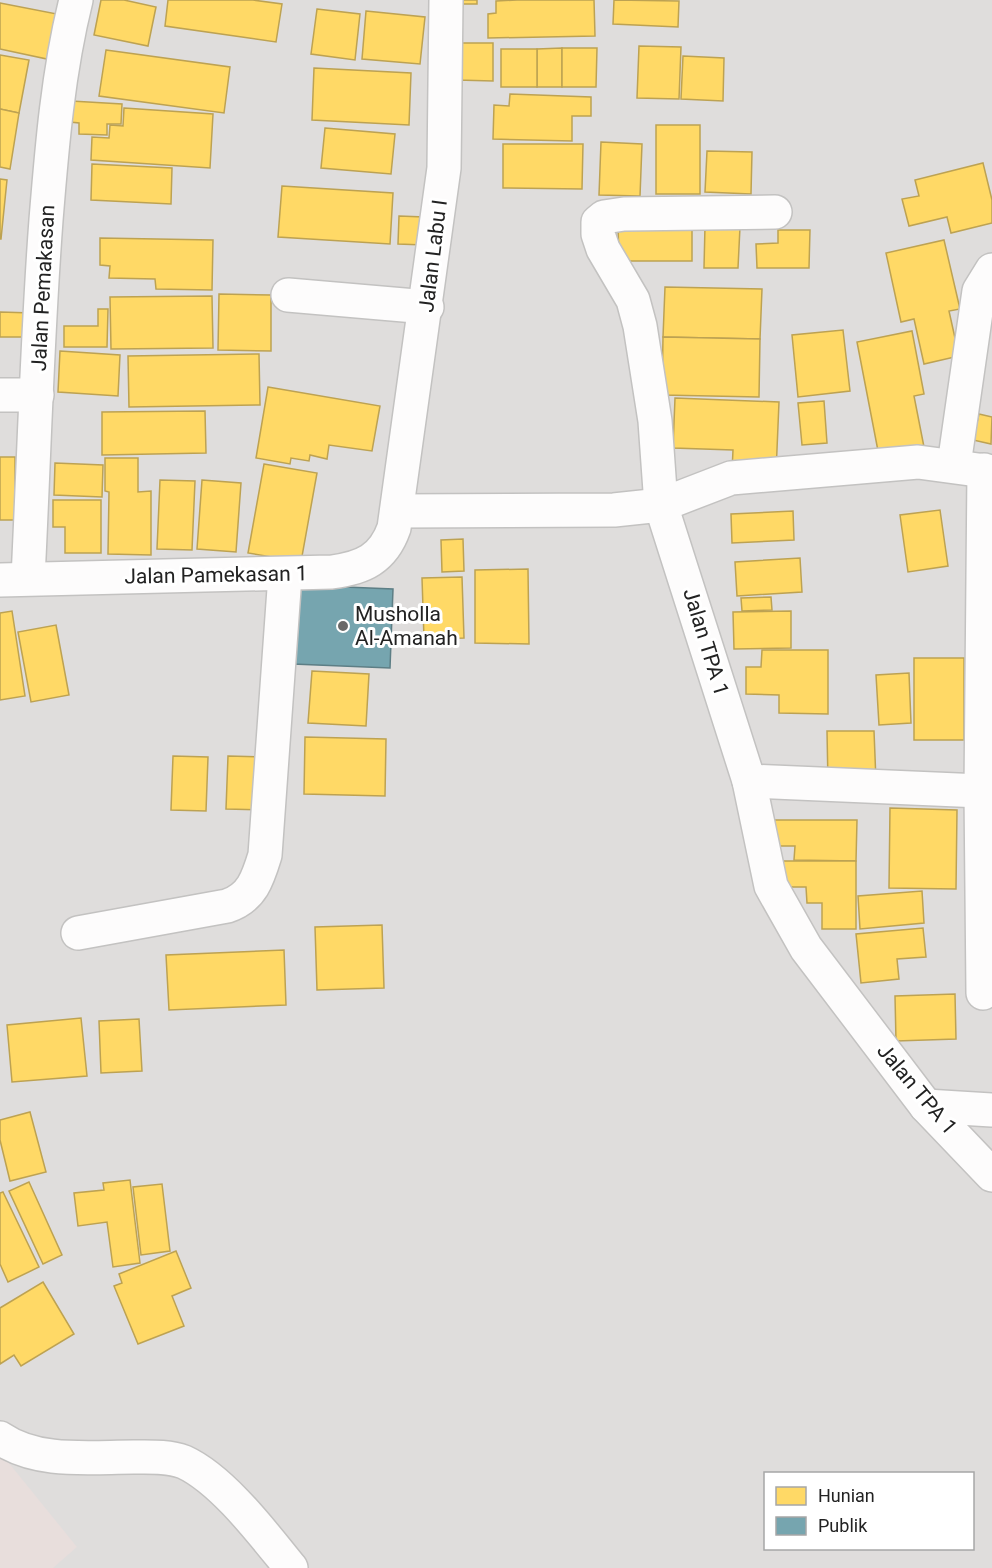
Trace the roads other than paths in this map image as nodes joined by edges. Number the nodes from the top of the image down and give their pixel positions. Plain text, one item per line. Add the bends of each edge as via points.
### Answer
1 (76, 0) edge
2 (446, 0) edge
3 (775, 212) dead end
4 (992, 270) edge
5 (288, 295) dead end
6 (426, 307) junction
7 (0, 395) edge
8 (37, 395) junction
9 (977, 469) edge
10 (661, 505) junction
11 (397, 511) junction
12 (285, 575) junction
13 (14, 579) edge
14 (748, 781) junction
15 (981, 791) junction
16 (78, 933) dead end
17 (983, 993) dead end
18 (926, 1106) junction
19 (992, 1110) edge
20 (992, 1174) edge
21 (0, 1438) edge
22 (291, 1568) edge

1 - 8 street, Jalan Pemakasan via 58,87
2 - 6 street, Jalan Labu I via 444,168
3 - 10 street, Jalan TPA 1 via 624,214 604,217 598,222 600,242 629,291 640,326 657,440
4 - 9 street via 979,291
5 - 6 street
6 - 11 street, Jalan Labu I
7 - 8 street
8 - 13 street, Jalan Pemakasan
9 - 10 street via 918,462 731,478
9 - 15 street
10 - 11 street via 614,510
10 - 14 street, Jalan TPA 1
11 - 12 street, Jalan Pamekasan 1 via 388,544 376,559 355,569
12 - 13 street, Jalan Pamekasan 1
12 - 16 street via 265,855 251,891 227,906
14 - 15 street
14 - 18 street, Jalan TPA 1 via 771,886 786,916
15 - 17 street
18 - 19 street
18 - 20 street, Jalan TPA 1
21 - 22 street via 15,1449 41,1455 160,1457 184,1462 239,1506

